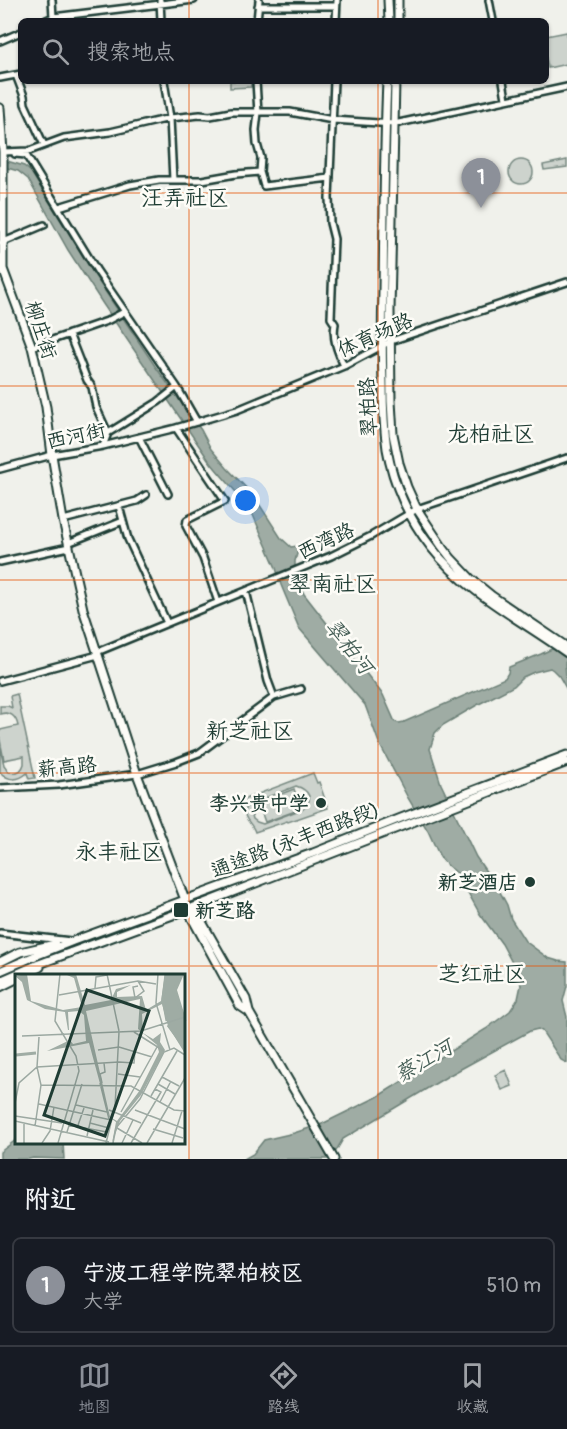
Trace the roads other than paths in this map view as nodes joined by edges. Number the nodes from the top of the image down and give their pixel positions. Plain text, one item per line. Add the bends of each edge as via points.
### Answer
1 (52, 0) edge
2 (194, 0) edge
3 (388, 0) edge
4 (398, 0) edge
5 (489, 0) edge
6 (160, 3) edge
7 (258, 3) edge
8 (337, 3) edge
9 (53, 17) joint
10 (161, 18) edge
11 (257, 18) edge
12 (336, 18) edge
13 (389, 18) edge
14 (398, 18) edge
15 (492, 18) edge
16 (18, 33) edge
17 (0, 41) edge
18 (18, 74) edge
19 (0, 78) edge
20 (21, 84) edge
21 (164, 84) edge
22 (256, 84) edge
23 (334, 84) edge
24 (387, 84) edge
25 (395, 84) edge
26 (504, 84) edge
27 (567, 87) edge
28 (506, 99) junction
29 (0, 108) edge
30 (258, 113) junction
31 (170, 118) junction
32 (333, 120) junction
33 (389, 124) junction
34 (44, 145) junction
35 (3, 152) junction
36 (260, 172) junction
37 (330, 178) junction
38 (173, 180) junction
39 (59, 207) junction
40 (44, 225) dead end
41 (1, 243) edge
42 (567, 282) edge
43 (123, 312) junction
44 (69, 334) junction
45 (391, 341) junction
46 (32, 346) junction
47 (382, 346) junction
48 (344, 366) junction
49 (174, 389) junction
50 (197, 422) junction
51 (176, 428) junction
52 (108, 434) junction
53 (139, 437) junction
54 (103, 446) junction
55 (52, 455) junction
56 (567, 458) edge
57 (0, 469) edge
58 (168, 494) dead end
59 (146, 495) dead end
60 (119, 506) junction
61 (417, 510) junction
62 (409, 514) junction
63 (63, 520) junction
64 (123, 521) junction
65 (69, 545) junction
66 (0, 562) edge
67 (246, 591) junction
68 (218, 602) junction
69 (167, 623) junction
70 (546, 635) junction
71 (567, 647) edge
72 (567, 653) edge
73 (98, 654) junction
74 (0, 681) edge
75 (302, 689) dead end
76 (274, 697) junction
77 (567, 755) edge
78 (567, 762) edge
79 (137, 774) junction
80 (0, 788) edge
81 (452, 803) junction
82 (185, 900) junction
83 (189, 909) junction
84 (0, 933) edge
85 (73, 941) junction
86 (55, 958) junction
87 (0, 962) edge
88 (0, 971) edge
89 (20, 974) edge
90 (26, 974) edge
91 (15, 977) edge
92 (1, 984) edge
93 (334, 1159) edge

1 - 9 street
2 - 6 street
3 - 13 main road
4 - 14 main road
5 - 15 street
6 - 9 street
6 - 10 street
7 - 8 street
7 - 11 street
8 - 12 street
16 - 17 street
18 - 19 street
20 - 34 street via 25,104
21 - 31 street
22 - 30 street
23 - 32 street
24 - 33 main road, 翠柏路
25 - 33 main road, 翠柏路
26 - 28 street
27 - 28 street
28 - 33 street
29 - 35 main road, 柳庄街
30 - 31 street
30 - 32 street via 290,112
30 - 36 street
31 - 34 street
31 - 38 street
32 - 33 street
32 - 37 street
33 - 45 main road, 翠柏路
33 - 47 main road, 翠柏路
34 - 35 street via 29,151
35 - 39 street via 26,155
35 - 41 main road, 柳庄街
36 - 37 street via 264,186
36 - 38 street
37 - 48 street via 334,239 331,318
38 - 39 street via 130,185
39 - 43 street
40 - 41 street
41 - 46 main road, 柳庄街 via 3,269
42 - 45 street, 体育场路
43 - 44 street
43 - 49 street
44 - 46 street
44 - 52 street
45 - 47 street, 体育场路
45 - 61 main road, 翠柏路 via 393,434 399,464
46 - 55 main road, 柳庄街
47 - 48 street, 体育场路
47 - 62 main road, 翠柏路 via 387,450
48 - 50 street, 体育场路 via 237,410
49 - 50 street
49 - 52 street
50 - 51 street, 体育场路
51 - 53 street, 西河街
51 - 68 street via 225,501 187,520 186,526 203,558
52 - 54 street
53 - 54 street, 西河街
53 - 58 street
54 - 55 street, 西河街
55 - 57 street, 西河街
55 - 63 main road
56 - 61 street, 西湾路
59 - 60 street
60 - 63 street
60 - 64 street
61 - 62 street, 西湾路
61 - 70 main road, 翠柏路 via 471,579
62 - 67 street, 西湾路 via 353,546
62 - 70 main road, 翠柏路 via 431,547 465,583
63 - 65 main road
64 - 65 street
64 - 69 street
65 - 66 street
65 - 73 main road via 82,609
67 - 68 street, 西湾路
67 - 76 street
68 - 69 street, 西湾路
69 - 73 street, 西湾路
70 - 71 main road
70 - 72 main road, 翠柏路
73 - 74 street, 西湾路
73 - 79 main road
75 - 76 street
76 - 79 street, 薪高路 via 199,753
77 - 81 main road, 通途路 (永丰西路段)
78 - 81 main road, 通途路 (永丰西路段)
79 - 80 street, 薪高路 via 59,785
79 - 82 main road
81 - 82 main road, 通途路 (永丰西路段) via 400,818
81 - 83 main road, 通途路 (永丰西路段)
82 - 85 main road, 通途路 (永丰西路段)
83 - 86 main road, 通途路 (永丰西路段)
83 - 93 main road via 240,1006 249,1012
84 - 85 street
85 - 87 main road via 34,948
85 - 88 main road, 通途路 (永丰西路段)
86 - 89 main road, 通途路 (永丰西路段)
86 - 90 main road
91 - 92 main road, 通途路 (永丰西路段)

